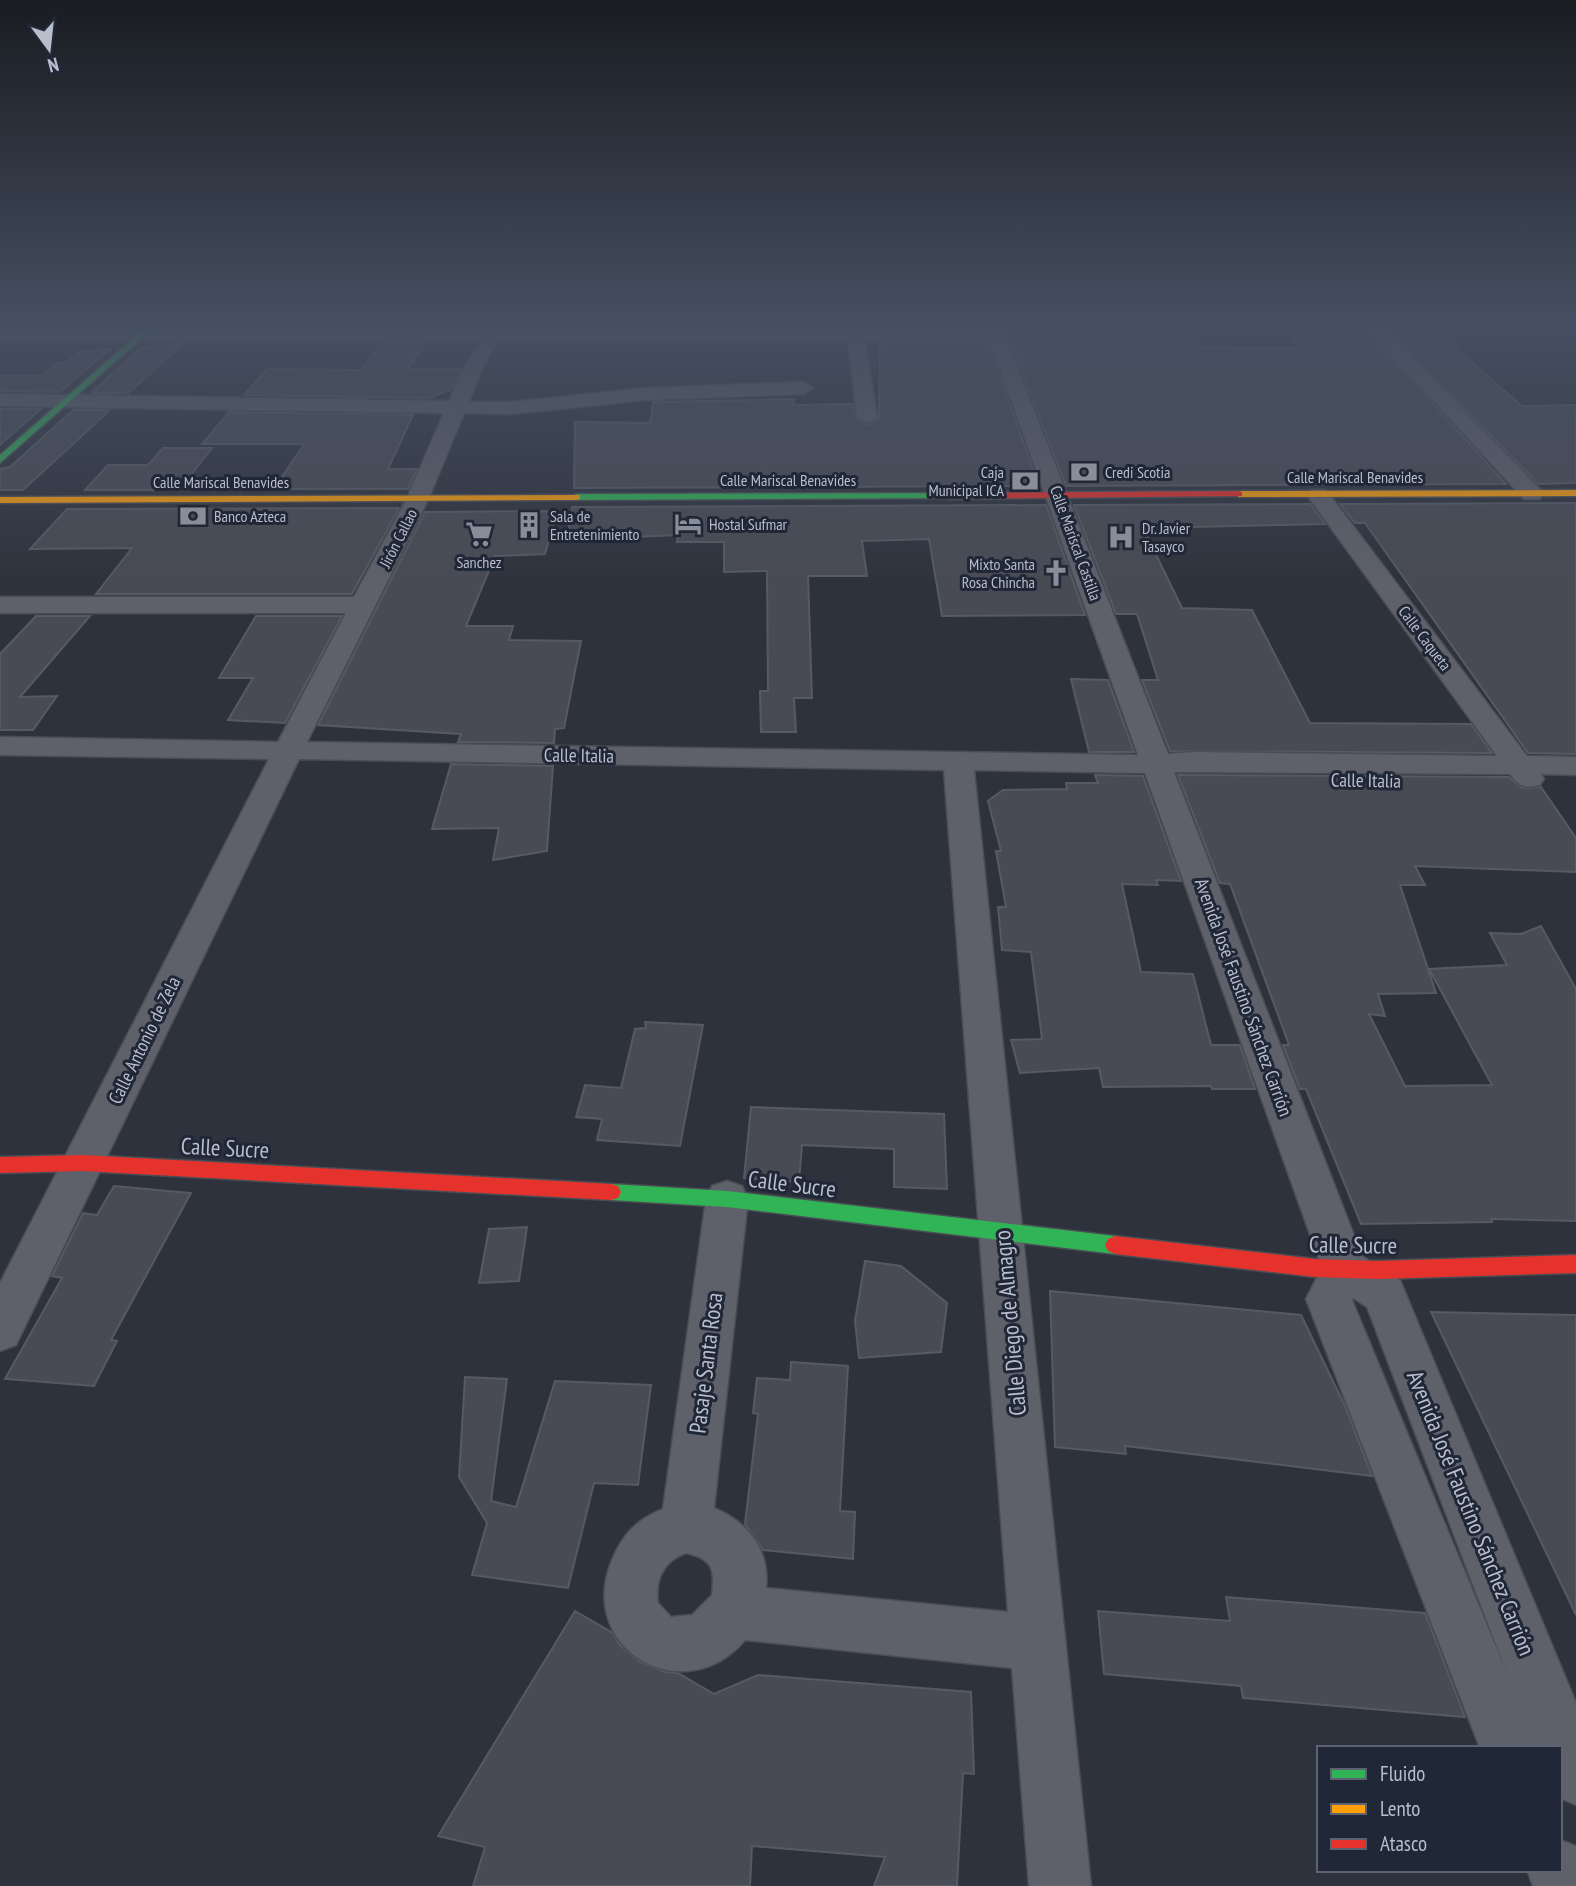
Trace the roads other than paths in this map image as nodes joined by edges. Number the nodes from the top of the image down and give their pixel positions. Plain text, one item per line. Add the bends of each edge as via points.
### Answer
1 (55, 411) edge
2 (455, 411) edge
3 (866, 411) edge
4 (1026, 411) edge
5 (1441, 411) edge
6 (1449, 411) edge
7 (867, 417) dead end
8 (0, 460) edge
9 (1523, 493) junction
10 (1576, 494) edge
11 (1318, 495) junction
12 (1059, 496) junction
13 (0, 500) edge
14 (417, 500) junction
15 (0, 605) edge
16 (363, 605) junction
17 (0, 746) edge
18 (288, 751) junction
19 (958, 761) junction
20 (1158, 764) junction
21 (1576, 766) edge
22 (1525, 774) junction
23 (1576, 783) edge
24 (83, 1163) junction
25 (0, 1165) edge
26 (727, 1199) junction
27 (1002, 1231) junction
28 (1576, 1264) edge
29 (1345, 1269) junction
30 (0, 1330) edge
31 (686, 1527) junction
32 (735, 1612) junction
33 (1038, 1643) junction
34 (1508, 1746) edge
35 (1576, 1775) edge
36 (1060, 1886) edge

1 - 8 main road
2 - 14 street, Jirón Callao
3 - 7 street
4 - 12 street, Calle Mariscal Castilla
5 - 9 street
6 - 9 street
9 - 10 main road, Calle Mariscal Benavides
9 - 11 main road, Calle Mariscal Benavides
11 - 12 main road, Calle Mariscal Benavides
11 - 22 street, Calle Caqueta
12 - 14 main road, Calle Mariscal Benavides
12 - 20 street, Calle Mariscal Castilla
13 - 14 main road, Calle Mariscal Benavides
14 - 16 street, Jirón Callao
15 - 16 street
16 - 18 street, Jirón Callao
17 - 18 street, Calle Italia
18 - 19 street, Calle Italia
18 - 24 street, Calle Antonio de Zela
19 - 20 street, Calle Italia
19 - 27 street, Calle Diego de Almagro
20 - 22 street, Calle Italia via 1207,778
20 - 29 street, Avenida José Faustino Sánchez Carrión
21 - 22 street, Calle Italia
22 - 23 street, Calle Italia
24 - 25 main road, Calle Sucre
24 - 26 main road, Calle Sucre
24 - 30 street, Calle Antonio de Zela
26 - 27 main road, Calle Sucre
26 - 31 street, Pasaje Santa Rosa
27 - 29 main road, Calle Sucre
27 - 33 street, Calle Diego de Almagro
28 - 29 main road, Calle Sucre
29 - 34 street via 1329,1298
29 - 35 street, Avenida José Faustino Sánchez Carrión via 1384,1294
31 - 32 street via 708,1531 726,1544 738,1564 741,1587
31 - 32 street via 662,1535 642,1553 630,1578 630,1606 643,1629 666,1645 692,1646 718,1633
32 - 33 street
33 - 36 street, Calle Diego de Almagro

